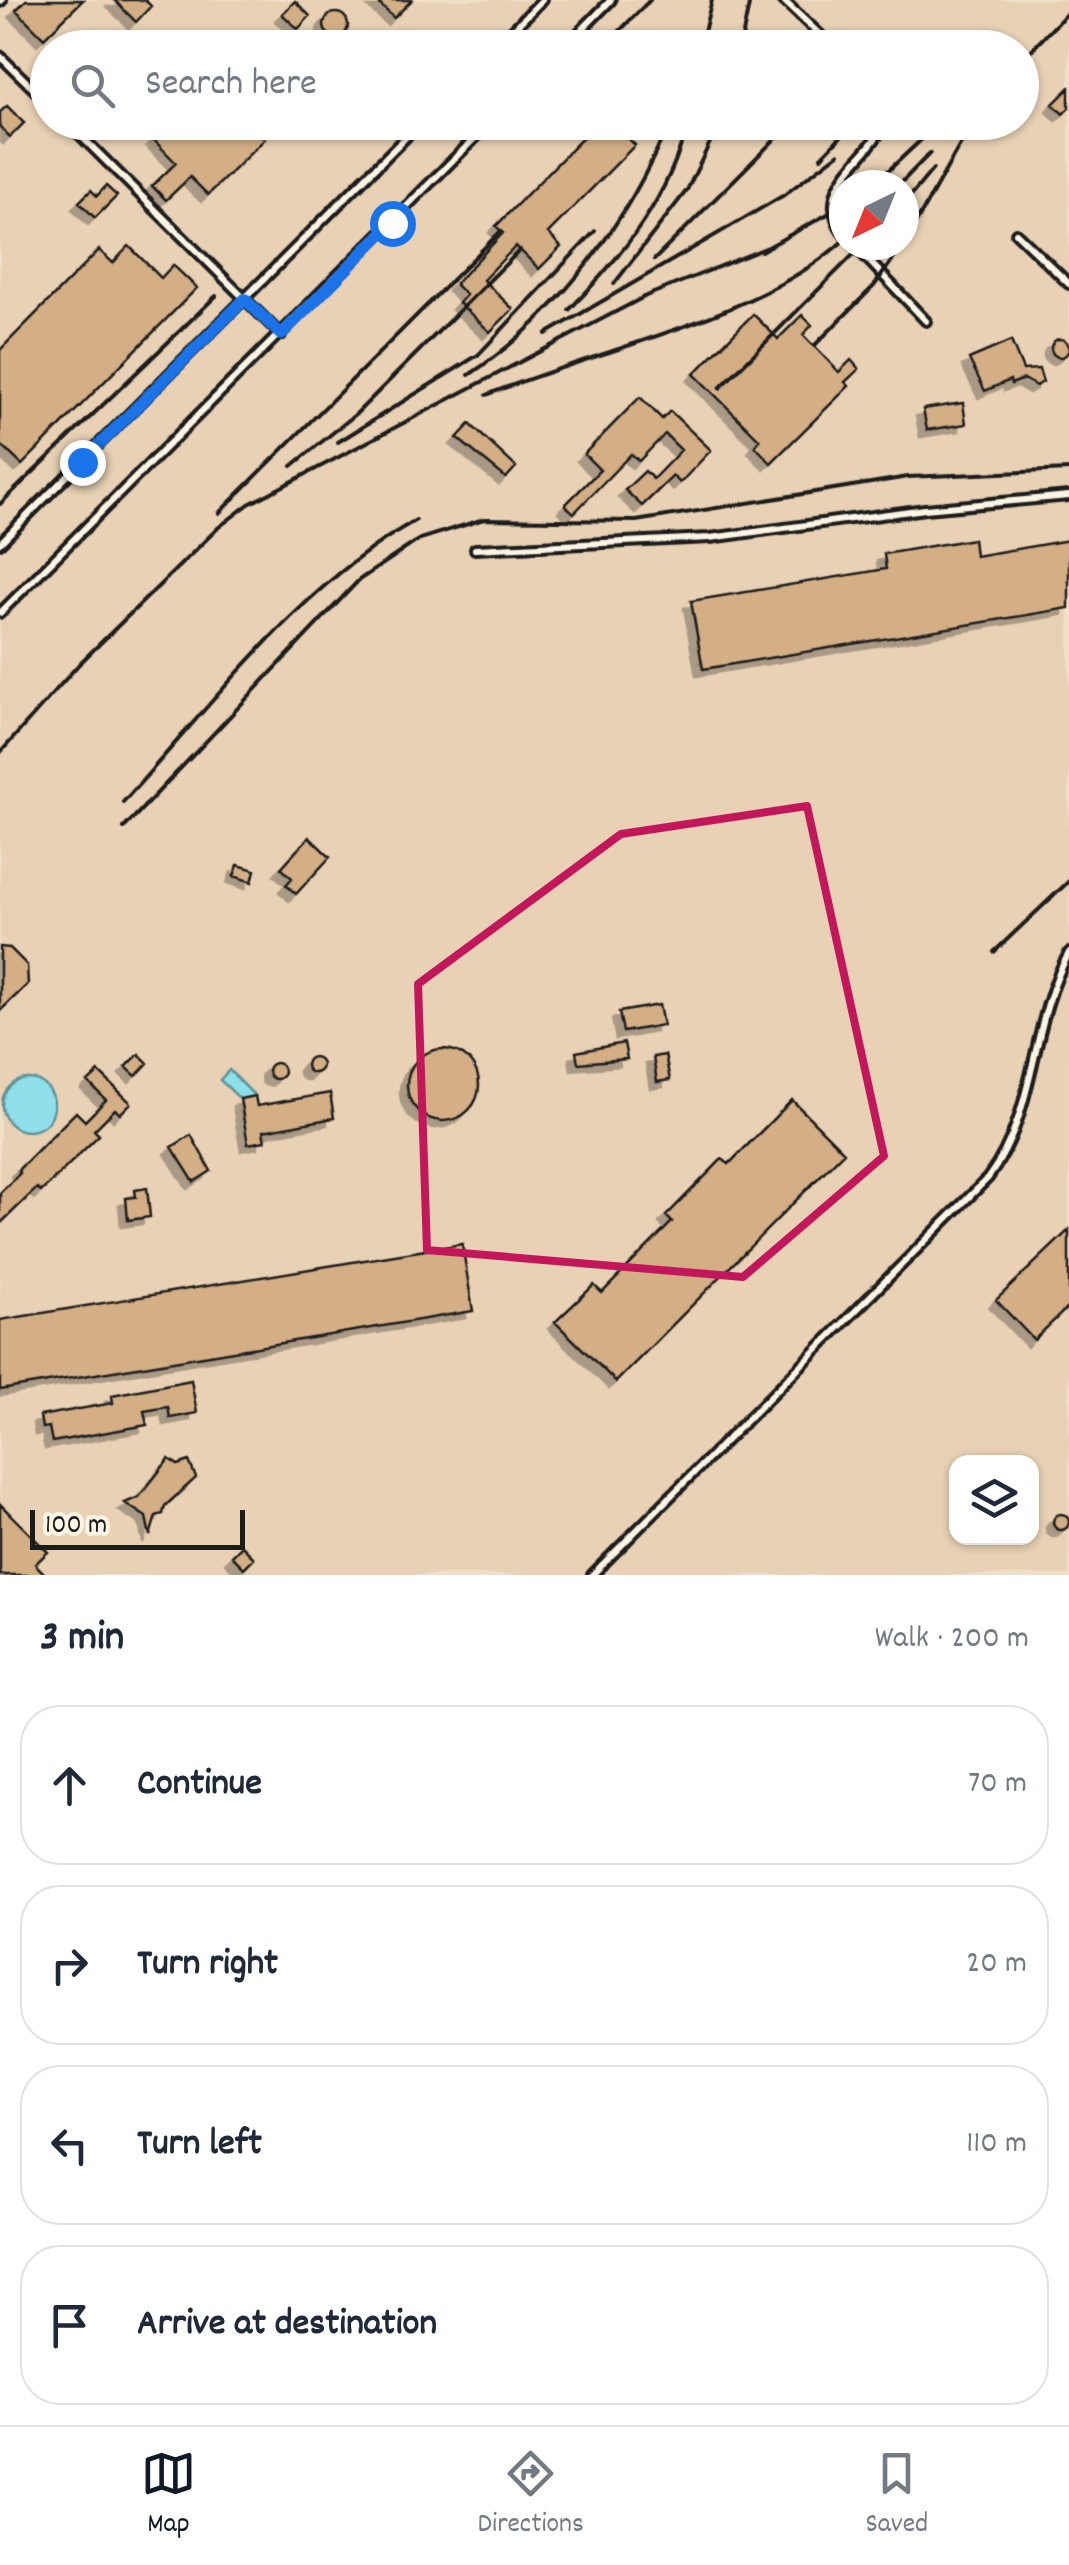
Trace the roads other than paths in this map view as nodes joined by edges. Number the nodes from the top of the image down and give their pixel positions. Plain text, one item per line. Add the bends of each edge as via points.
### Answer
1 (542, 0) edge
2 (611, 0) edge
3 (782, 0) edge
4 (513, 30) edge
5 (582, 30) edge
6 (814, 30) edge
7 (0, 56) edge
8 (30, 85) edge
9 (85, 140) edge
10 (402, 140) edge
11 (473, 140) edge
12 (872, 140) edge
13 (850, 170) edge
14 (1016, 233) dead end
15 (868, 260) edge
16 (1069, 284) edge
17 (245, 299) junction
18 (926, 321) dead end
19 (281, 335) junction
20 (1069, 496) edge
21 (0, 543) edge
22 (475, 549) dead end
23 (0, 613) edge
24 (1069, 953) edge
25 (592, 1575) edge

1 - 4 lane
2 - 5 lane
3 - 6 lane
7 - 8 lane
9 - 17 lane
10 - 17 lane
11 - 19 lane
12 - 13 lane
14 - 16 lane
15 - 18 lane
17 - 19 lane
17 - 21 lane
19 - 23 lane
20 - 22 lane via 710,538
24 - 25 lane via 1050,992 1022,1115 988,1178

